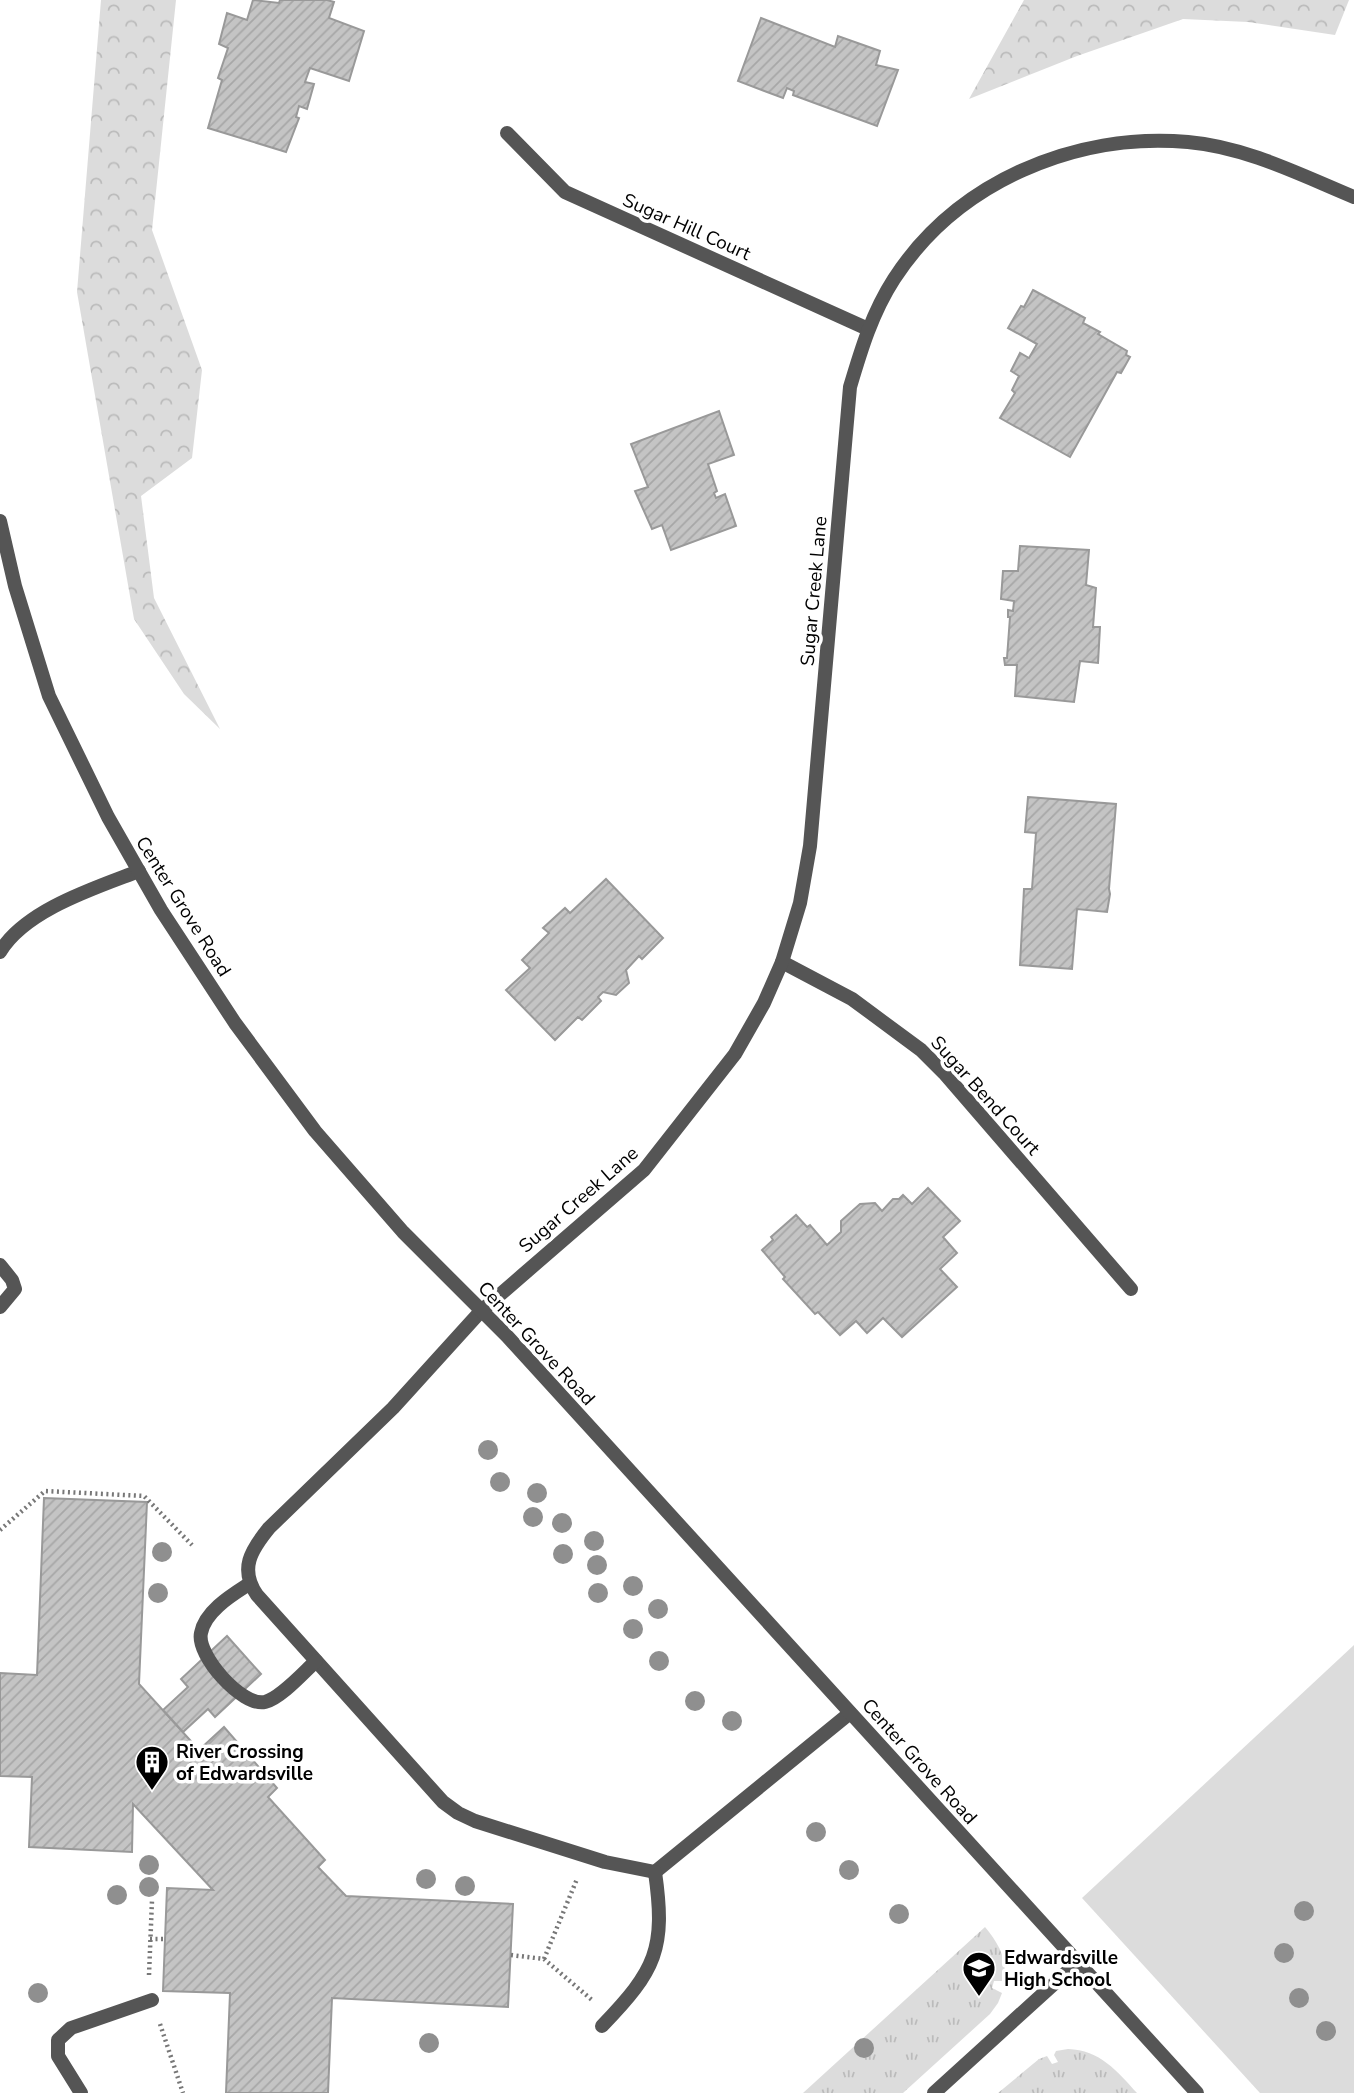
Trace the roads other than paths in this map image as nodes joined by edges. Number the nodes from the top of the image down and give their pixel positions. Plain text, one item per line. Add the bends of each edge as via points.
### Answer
1 (507, 133) dead end
2 (1354, 197) edge
3 (868, 329) junction
4 (0, 522) edge
5 (139, 871) junction
6 (0, 952) edge
7 (782, 962) junction
8 (0, 1265) edge
9 (1131, 1289) dead end
10 (0, 1307) edge
11 (481, 1311) junction
12 (249, 1584) junction
13 (316, 1661) junction
14 (850, 1713) junction
15 (655, 1872) junction
16 (1078, 1962) junction
17 (152, 2000) dead end
18 (602, 2026) dead end
19 (81, 2093) edge
20 (933, 2093) edge
21 (1197, 2093) edge

1 - 3 street, Sugar Hill Court via 565,192
2 - 3 street, Sugar Creek Lane via 1238,151 1190,142 1142,140 1056,156 1003,179 953,214 894,279
3 - 7 street, Sugar Creek Lane via 850,387 810,846 800,903
4 - 5 street, Center Grove Road via 49,696
5 - 6 street via 72,896 27,924
5 - 11 street, Center Grove Road via 235,1023 315,1130 403,1232
7 - 9 street, Sugar Bend Court via 852,999 921,1050
7 - 11 street, Sugar Creek Lane via 736,1054 644,1170
8 - 10 street via 15,1289
11 - 12 street, Sugar Creek Lane via 393,1408 269,1528 251,1558
11 - 14 street, Center Grove Road
12 - 13 street
12 - 13 street via 205,1621 200,1642 205,1656 240,1695 256,1702 271,1699
13 - 15 street via 458,1813 606,1862
14 - 15 street
14 - 16 street, Center Grove Road
15 - 18 street via 660,1927 653,1957 639,1984
16 - 20 street
16 - 21 street, Center Grove Road
17 - 19 street via 64,2032 58,2040 58,2056

